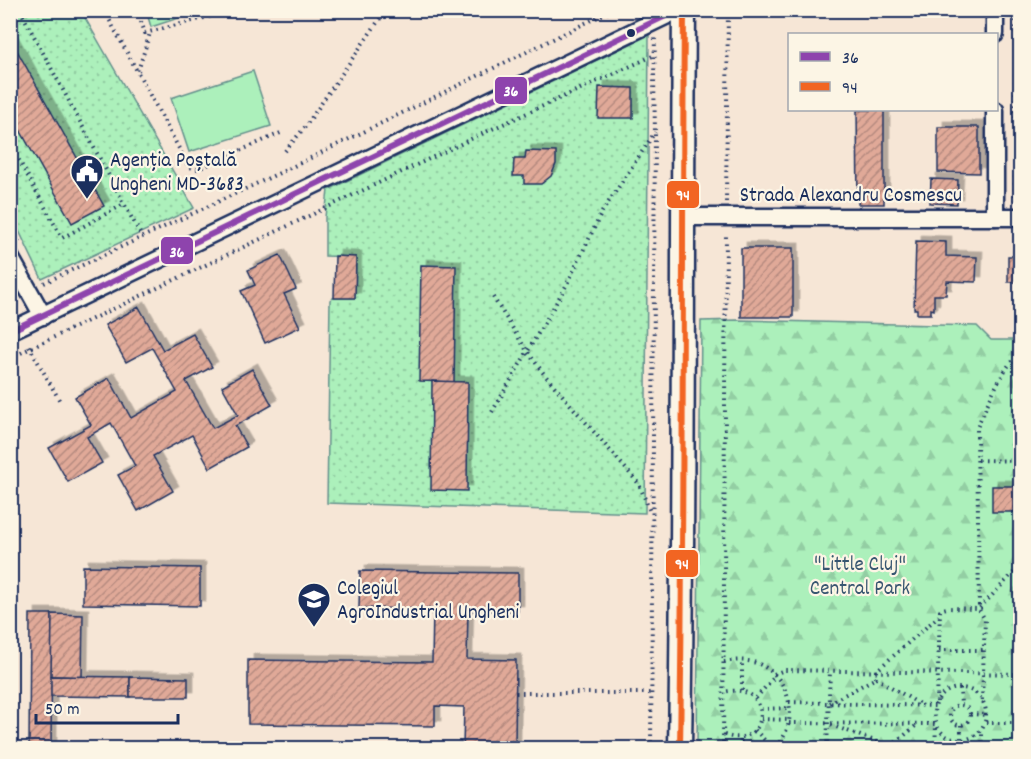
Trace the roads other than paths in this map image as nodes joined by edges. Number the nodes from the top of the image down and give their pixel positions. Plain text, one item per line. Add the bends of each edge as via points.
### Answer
1 (678, 10) edge
2 (684, 10) edge
3 (995, 10) edge
4 (995, 33) edge
5 (995, 111) edge
6 (682, 217) junction
7 (995, 217) junction
8 (1018, 217) edge
9 (10, 257) edge
10 (43, 316) junction
11 (10, 331) edge
12 (680, 748) edge

1 - 10 street
2 - 6 main road
3 - 4 street
5 - 7 street
6 - 7 street, Strada Alexandru Cosmescu
6 - 12 main road
7 - 8 street, Strada Alexandru Cosmescu
9 - 10 street
10 - 11 street

